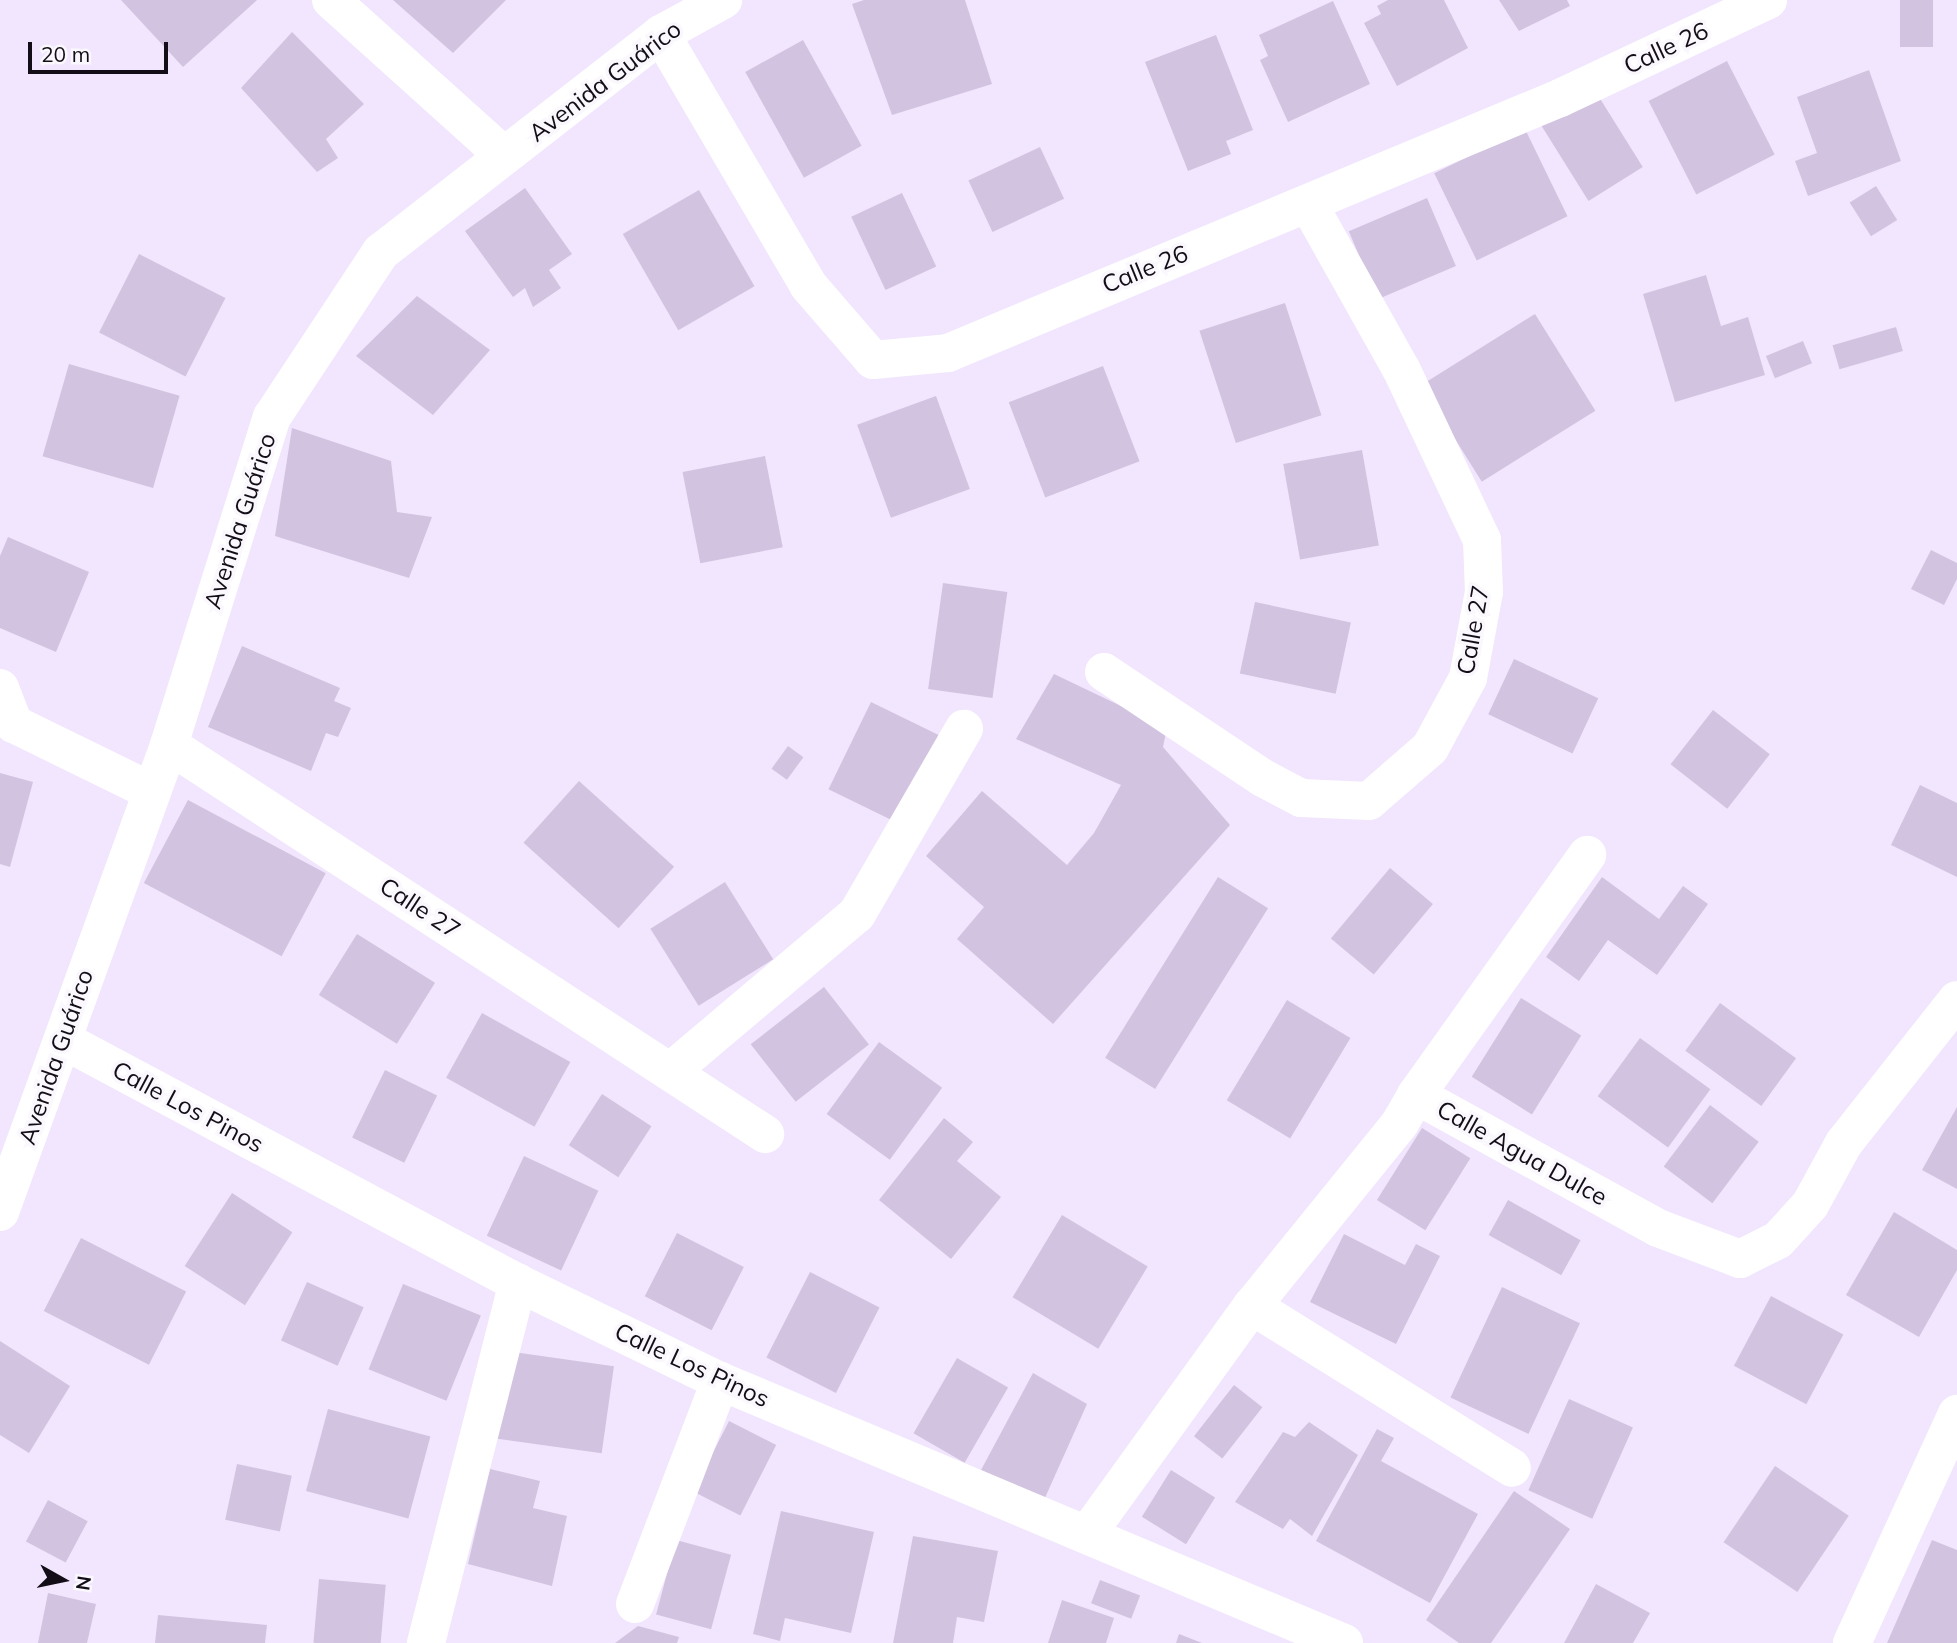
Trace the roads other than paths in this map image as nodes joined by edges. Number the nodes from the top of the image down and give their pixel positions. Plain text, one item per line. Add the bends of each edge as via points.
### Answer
1 (331, 0) edge
2 (723, 0) edge
3 (1768, 0) edge
4 (661, 34) junction
5 (504, 156) junction
6 (1309, 205) junction
7 (1104, 672) dead end
8 (0, 688) edge
9 (7, 728) edge
10 (964, 729) dead end
11 (169, 745) junction
12 (149, 789) junction
13 (1587, 855) dead end
14 (1957, 1000) edge
15 (63, 1040) junction
16 (671, 1071) junction
17 (1416, 1095) junction
18 (765, 1134) dead end
19 (0, 1212) edge
20 (517, 1283) junction
21 (1252, 1306) junction
22 (720, 1381) junction
23 (1957, 1415) edge
24 (1512, 1468) dead end
25 (1088, 1533) junction
26 (635, 1604) dead end
27 (426, 1643) edge
28 (1344, 1643) edge
29 (1852, 1643) edge

1 - 5 street
2 - 4 street, Avenida Guárico
3 - 6 street, Calle 26 via 1560,98
4 - 5 street, Avenida Guárico
4 - 6 street, Calle 26 via 808,285 873,360 948,354 1177,255
5 - 11 street, Avenida Guárico via 381,252 272,417
6 - 7 street, Calle 27 via 1401,369 1482,540 1484,592 1468,678 1430,748 1368,801 1301,798 1263,778
8 - 9 street
9 - 12 street
10 - 16 street via 858,914
11 - 12 street, Avenida Guárico
11 - 16 street, Calle 27
12 - 15 street, Avenida Guárico
13 - 17 street
14 - 17 street, Calle Agua Dulce via 1844,1143 1810,1205 1778,1240 1740,1259 1658,1228
15 - 19 street, Avenida Guárico
15 - 20 street, Calle Los Pinos
16 - 18 street, Calle 27
17 - 21 street, Calle Agua Dulce via 1400,1124
20 - 22 street, Calle Los Pinos
20 - 27 street
21 - 24 street
21 - 25 street, Calle Agua Dulce
22 - 25 street, Calle Los Pinos
22 - 26 street
23 - 29 street
25 - 28 street, Calle Los Pinos

